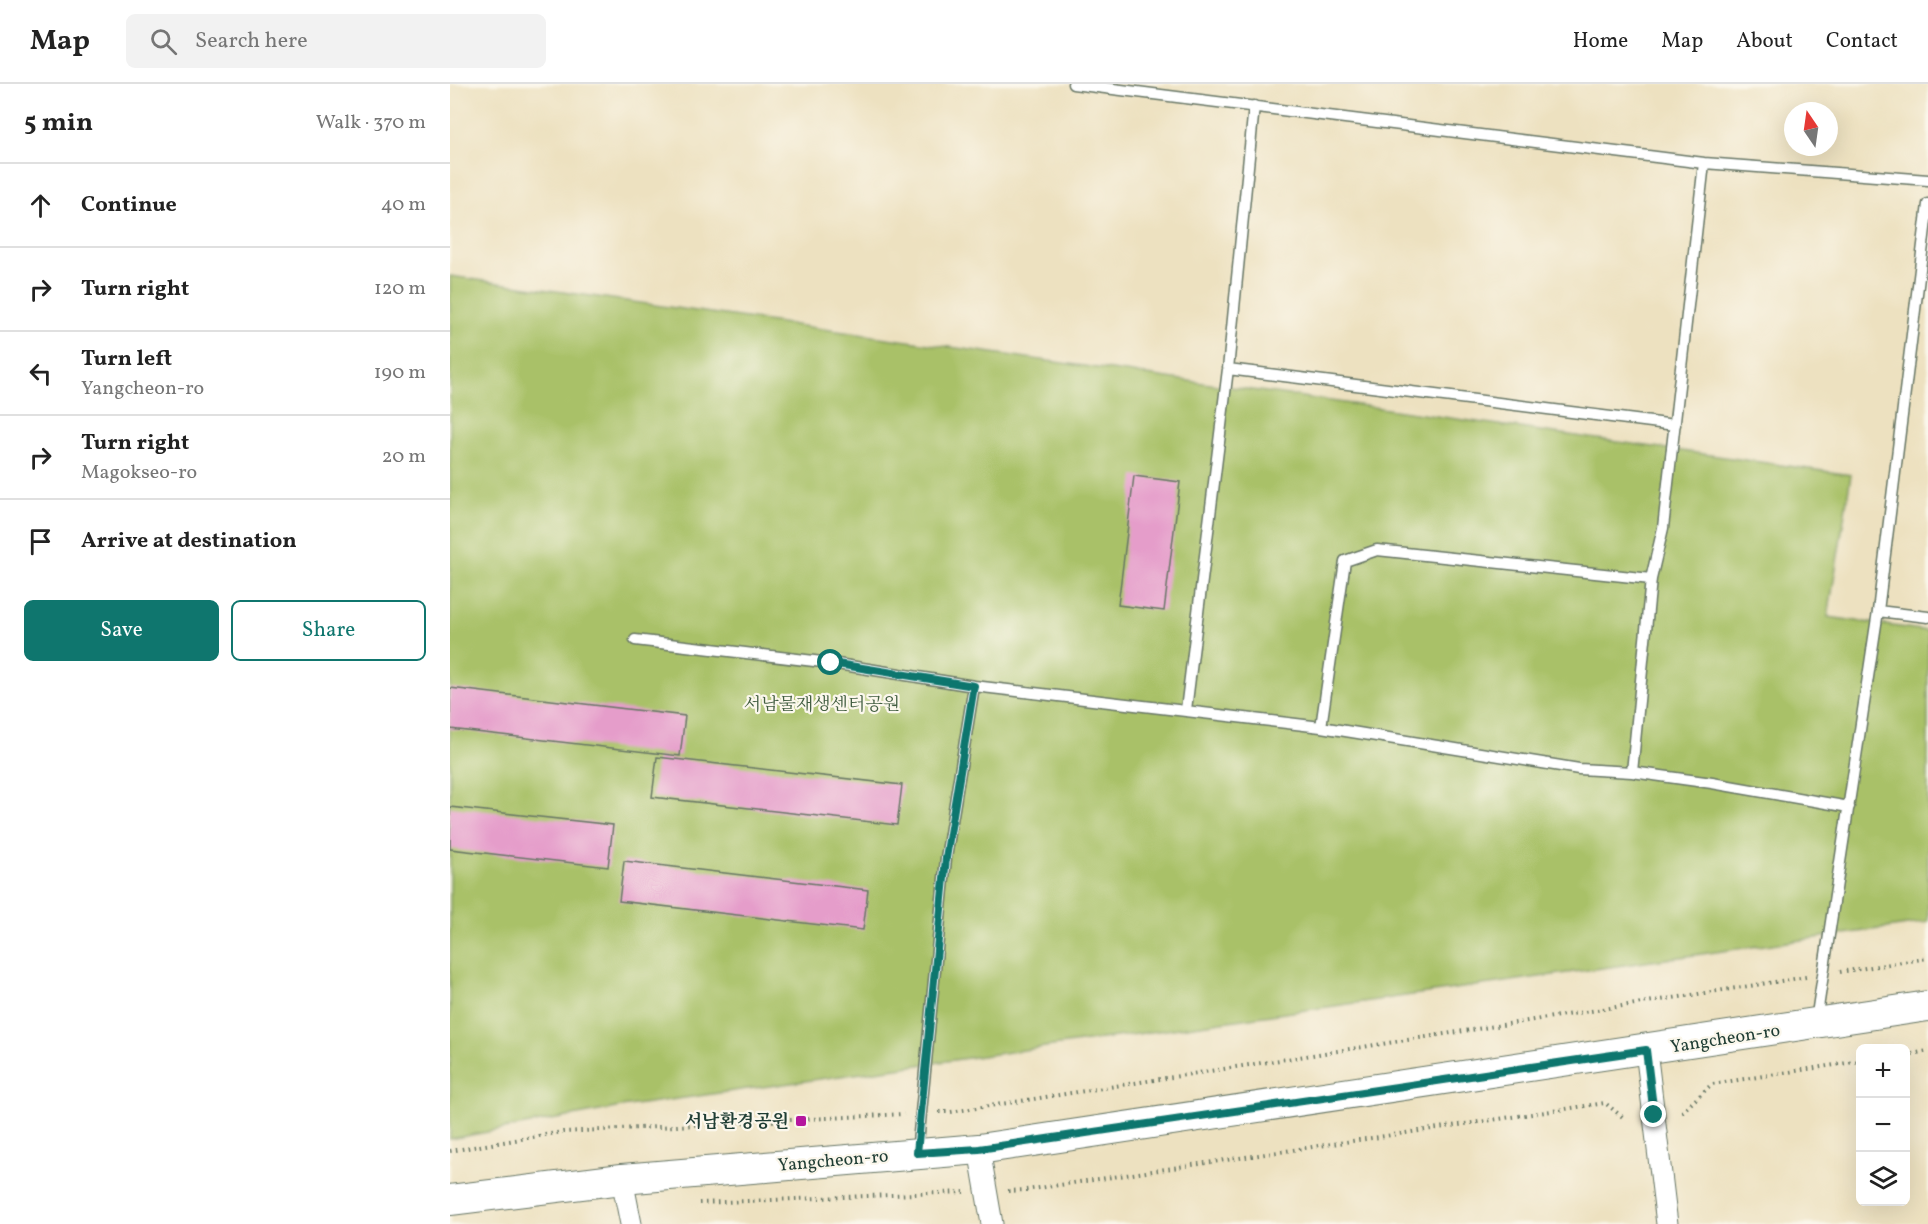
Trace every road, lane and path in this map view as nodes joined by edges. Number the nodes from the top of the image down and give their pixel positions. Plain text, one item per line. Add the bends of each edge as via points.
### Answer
1 (1073, 84) edge
2 (1254, 106) junction
3 (1704, 163) junction
4 (1928, 180) edge
5 (1928, 204) edge
6 (1228, 369) junction
7 (1675, 425) junction
8 (1651, 579) junction
9 (1878, 611) junction
10 (1928, 617) edge
11 (635, 640) dead end
12 (974, 686) junction
13 (1186, 710) junction
14 (1321, 727) junction
15 (1632, 772) junction
16 (1849, 807) junction
17 (1928, 958) edge
18 (1823, 975) junction
19 (1928, 1006) edge
20 (1816, 1023) junction
21 (1646, 1050) junction
22 (1928, 1051) edge
23 (1910, 1054) edge
24 (1856, 1062) edge
25 (1682, 1112) dead end
26 (921, 1113) junction
27 (1625, 1119) dead end
28 (979, 1149) junction
29 (450, 1151) edge
30 (917, 1153) junction
31 (622, 1179) junction
32 (986, 1191) junction
33 (450, 1200) edge
34 (691, 1203) dead end
35 (631, 1224) edge
36 (992, 1224) edge
37 (1666, 1224) edge

1 - 2 lane
2 - 3 lane
2 - 6 lane
3 - 4 lane
3 - 7 lane
5 - 9 lane
6 - 7 lane
6 - 13 lane
7 - 8 lane via 1663,528
8 - 14 lane via 1377,550 1345,561
8 - 15 lane
9 - 10 lane
9 - 16 lane
11 - 12 lane via 831,663
12 - 13 lane
12 - 26 lane via 946,858
13 - 14 lane
14 - 15 lane via 1579,769
15 - 16 lane
16 - 18 lane
17 - 18 path
18 - 20 lane
18 - 26 path via 951,1112
19 - 20 main road, Yangcheon-ro
20 - 21 main road, Yangcheon-ro
21 - 28 main road, Yangcheon-ro
21 - 37 street
22 - 23 path
24 - 25 path via 1712,1084
26 - 29 path via 563,1132
26 - 30 lane
27 - 32 path via 1605,1103 1026,1190
28 - 30 main road, Yangcheon-ro
28 - 32 street
30 - 31 main road, Yangcheon-ro
31 - 33 main road, Yangcheon-ro
31 - 35 street
32 - 34 path
32 - 36 street

